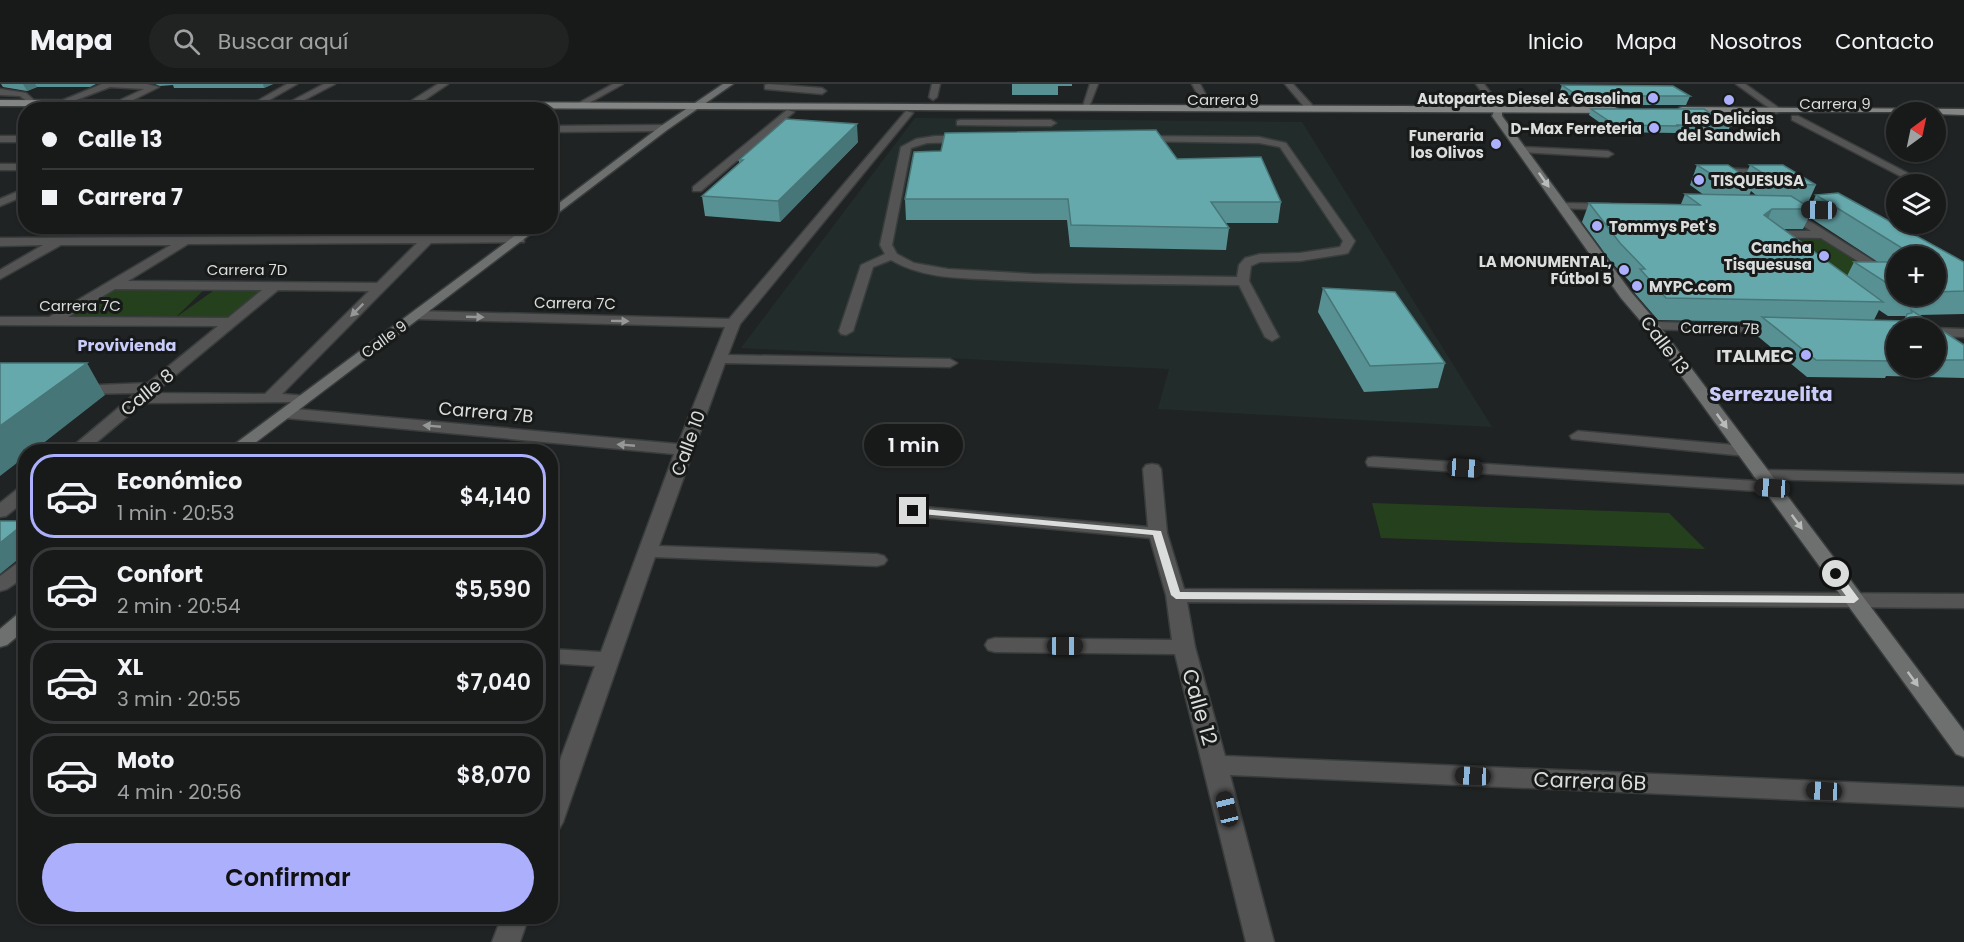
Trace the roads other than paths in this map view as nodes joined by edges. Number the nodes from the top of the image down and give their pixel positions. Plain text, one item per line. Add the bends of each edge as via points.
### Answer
1 (108, 84) edge
2 (293, 84) edge
3 (331, 84) edge
4 (444, 84) edge
5 (619, 84) edge
6 (729, 84) edge
7 (936, 84) edge
8 (1094, 84) edge
9 (1196, 84) edge
10 (1289, 84) edge
11 (1480, 84) edge
12 (1740, 84) edge
13 (768, 87) dead end
14 (820, 87) edge
15 (0, 92) edge
16 (933, 97) dead end
17 (32, 102) edge
18 (63, 102) edge
19 (123, 102) edge
20 (260, 102) edge
21 (295, 102) edge
22 (416, 102) edge
23 (0, 103) edge
24 (18, 103) edge
25 (558, 105) edge
26 (579, 105) junction
27 (818, 106) junction
28 (1085, 107) junction
29 (0, 108) edge
30 (18, 108) edge
31 (1209, 108) junction
32 (1310, 108) junction
33 (694, 109) junction
34 (558, 111) edge
35 (1779, 111) junction
36 (790, 112) junction
37 (1498, 112) junction
38 (1964, 112) edge
39 (909, 113) junction
40 (1627, 113) edge
41 (1795, 118) junction
42 (1886, 118) edge
43 (1946, 118) edge
44 (1964, 119) edge
45 (1051, 122) junction
46 (960, 123) dead end
47 (664, 128) junction
48 (558, 129) edge
49 (0, 139) edge
50 (18, 139) edge
51 (978, 139) edge
52 (1128, 139) edge
53 (1523, 150) junction
54 (1608, 154) dead end
55 (0, 167) edge
56 (18, 167) edge
57 (1778, 173) edge
58 (1904, 174) edge
59 (1730, 184) edge
60 (697, 189) dead end
61 (18, 195) edge
62 (0, 204) edge
63 (18, 204) edge
64 (1563, 206) junction
65 (1622, 207) edge
66 (558, 210) edge
67 (1808, 210) edge
68 (380, 234) edge
69 (526, 234) edge
70 (1823, 234) junction
71 (428, 239) junction
72 (520, 239) junction
73 (374, 240) junction
74 (59, 241) junction
75 (186, 241) junction
76 (0, 242) edge
77 (1782, 249) edge
78 (892, 256) junction
79 (0, 275) edge
80 (1886, 275) edge
81 (1868, 278) edge
82 (1886, 279) edge
83 (1243, 281) junction
84 (112, 285) junction
85 (275, 286) junction
86 (381, 287) junction
87 (417, 315) junction
88 (0, 321) edge
89 (52, 321) junction
90 (232, 322) junction
91 (733, 323) junction
92 (1653, 326) junction
93 (1791, 329) edge
94 (846, 331) dead end
95 (1946, 332) edge
96 (1964, 333) edge
97 (1272, 337) dead end
98 (720, 359) junction
99 (950, 363) dead end
100 (58, 389) edge
101 (145, 393) junction
102 (271, 397) junction
103 (303, 399) junction
104 (285, 413) junction
105 (1578, 436) dead end
106 (84, 444) edge
107 (243, 444) edge
108 (684, 450) junction
109 (1745, 452) junction
110 (1374, 462) dead end
111 (1152, 469) dead end
112 (1964, 479) edge
113 (1767, 481) junction
114 (18, 502) edge
115 (913, 511) dead end
116 (3, 522) edge
117 (1158, 533) junction
118 (648, 551) junction
119 (877, 560) dead end
120 (18, 572) edge
121 (0, 585) edge
122 (1176, 595) junction
123 (1854, 599) junction
124 (1964, 601) edge
125 (18, 625) edge
126 (0, 640) edge
127 (995, 645) dead end
128 (1184, 647) junction
129 (558, 657) edge
130 (610, 660) junction
131 (1964, 748) edge
132 (1216, 765) junction
133 (1964, 797) edge
134 (558, 800) edge
135 (513, 924) edge
136 (506, 942) edge
137 (1260, 942) edge

1 - 18 street
1 - 19 street via 155,87
2 - 20 street
3 - 21 street
4 - 22 street
5 - 26 street
6 - 33 main road
7 - 16 street
8 - 28 street
9 - 31 street
10 - 32 street
11 - 37 street, Calle 13
12 - 35 street
13 - 14 street
14 - 27 street
15 - 17 street via 24,94
23 - 24 main road, Carrera 9
25 - 26 main road, Carrera 9
26 - 33 main road, Carrera 9
27 - 28 main road, Carrera 9
27 - 33 main road, Carrera 9
28 - 31 main road, Carrera 9
29 - 30 main road
31 - 32 main road, Carrera 9
32 - 37 main road, Carrera 9
33 - 34 main road, Carrera 9
33 - 36 main road, Carrera 9
33 - 47 main road
35 - 38 main road, Carrera 9
35 - 41 main road, Carrera 9 via 1674,114
36 - 39 main road, Carrera 9
36 - 60 street
37 - 40 main road, Carrera 9
37 - 45 main road, Carrera 9
37 - 53 main road, Calle 13
39 - 45 main road, Carrera 9
39 - 91 street, Calle 10
41 - 42 main road, Carrera 9
41 - 58 street
43 - 44 main road
45 - 46 street
47 - 48 street
47 - 66 main road
49 - 50 street
51 - 78 street via 922,140 906,147 886,245
52 - 83 street via 1259,140 1282,145 1349,241 1344,250 1249,261
53 - 54 street
53 -> 64 main road, Calle 13
55 - 56 street
57 - 59 street via 1712,171
61 - 62 street
62 - 63 street
64 - 65 street
64 - 92 main road, Calle 13
67 - 70 street via 1780,209
68 - 73 street
69 - 72 main road, Calle 9
70 - 77 street via 1764,235
70 - 80 street
71 - 72 street
71 - 73 street
71 - 86 street
72 - 87 main road, Calle 9
73 - 75 street
74 - 75 street
74 - 76 street
74 - 79 street
75 - 84 street
78 - 83 street via 910,266 957,274
78 - 94 street via 867,265
81 - 82 street
83 - 97 street
84 - 85 street, Carrera 7D
84 - 89 street
85 - 86 street, Carrera 7D
85 - 90 street, Calle 8
86 -> 102 street
87 -> 91 street, Carrera 7C
87 - 103 main road, Calle 9
88 - 89 street, Carrera 7C
89 - 90 street, Carrera 7C
90 - 101 street, Calle 8
91 - 98 street, Calle 10
92 - 93 street, Carrera 7B
92 -> 109 main road, Calle 13
95 - 96 street
98 - 99 street
98 - 108 street, Calle 10
100 - 101 street
101 - 102 street
101 - 106 street, Calle 8
102 - 103 street
103 - 104 main road, Calle 9
104 - 107 main road, Calle 9
108 -> 104 street, Carrera 7B
105 - 109 street
108 - 118 street, Calle 10
109 - 113 main road, Calle 13
110 - 113 street
111 - 117 street, Calle 12
112 - 113 street
113 -> 123 main road, Calle 13
114 - 116 street
115 - 117 street
117 - 122 street, Calle 12
118 - 119 street
118 - 130 street, Calle 10
120 - 121 street
122 - 123 street
122 - 128 street, Calle 12
123 - 124 street
123 -> 131 main road, Calle 13
125 - 126 main road
127 - 128 street
128 - 132 street, Calle 12
129 - 130 street
130 - 134 street, Calle 10
132 - 133 street, Carrera 6B
132 - 137 street, Calle 12
135 - 136 street

